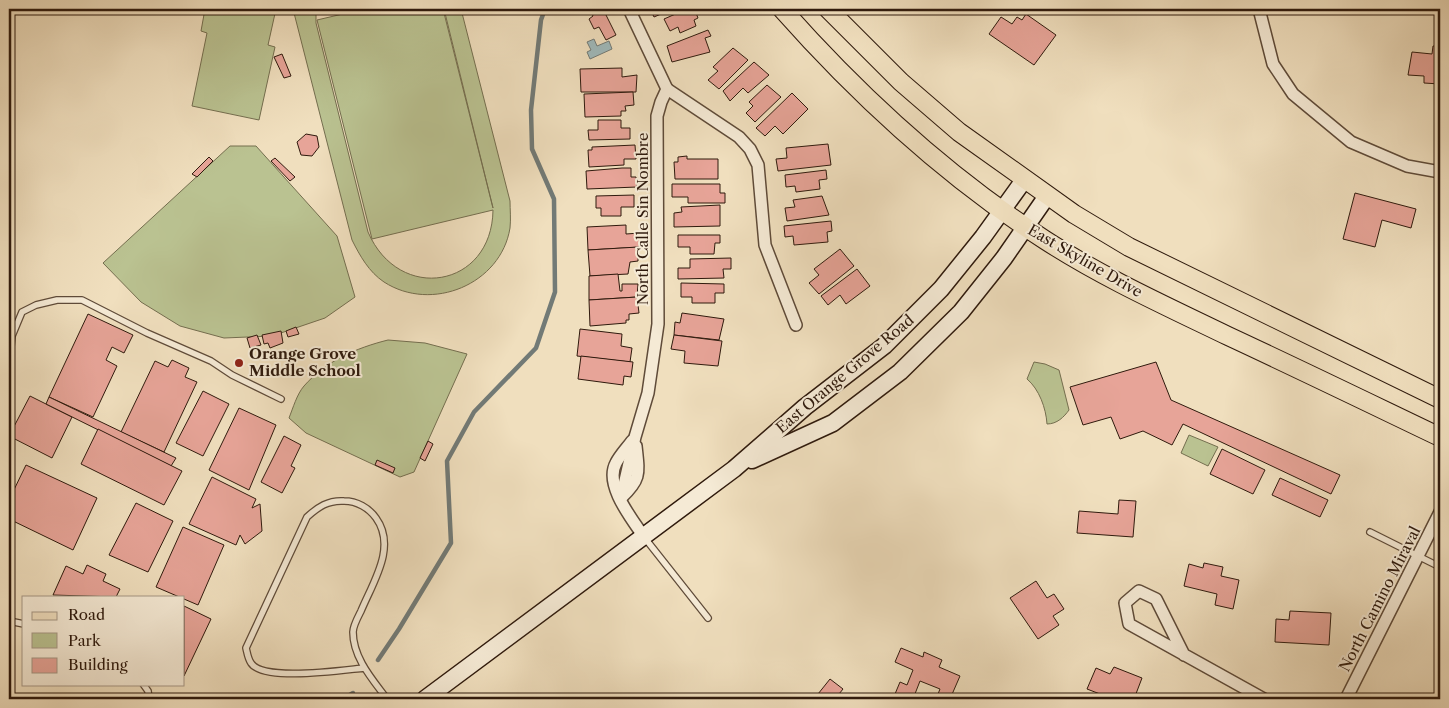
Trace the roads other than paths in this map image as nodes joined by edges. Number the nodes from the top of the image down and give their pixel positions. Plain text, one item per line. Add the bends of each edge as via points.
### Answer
1 (629, 9) edge
2 (782, 9) edge
3 (828, 9) edge
4 (1259, 9) edge
5 (667, 89) junction
6 (1440, 172) edge
7 (1024, 180) junction
8 (1047, 196) junction
9 (1002, 211) junction
10 (1026, 227) junction
11 (796, 325) dead end
12 (9, 366) edge
13 (281, 399) dead end
14 (1440, 399) edge
15 (635, 437) junction
16 (1440, 437) edge
17 (734, 469) junction
18 (620, 498) junction
19 (1440, 512) edge
20 (1370, 532) dead end
21 (644, 538) junction
22 (1418, 556) junction
23 (1440, 567) edge
24 (708, 618) dead end
25 (9, 621) edge
26 (22, 624) edge
27 (1184, 655) junction
28 (364, 668) junction
29 (145, 686) edge
30 (149, 699) edge
31 (387, 699) edge
32 (425, 699) edge
33 (1264, 699) edge
34 (1346, 699) edge

1 - 5 street
2 - 9 main road, East Skyline Drive via 859,91 939,162
3 - 7 main road via 959,132
4 - 6 street via 1273,64 1293,94 1351,142 1408,166
5 - 11 street via 739,137 750,149 758,165 765,245
5 - 15 street, North Calle Sin Nombre via 657,116 658,324 648,393
7 - 8 main road
7 - 9 main road, East Orange Grove Road
8 - 10 main road, East Orange Grove Road
8 - 14 main road via 1129,247
9 - 10 main road, East Skyline Drive
9 - 17 main road, East Orange Grove Road via 941,288 907,324
10 - 16 main road, East Skyline Drive via 1111,279
10 - 17 main road, East Orange Grove Road via 960,312 900,372 833,423
12 - 13 lane via 12,336 22,312 57,300 82,300 147,334 211,361
15 - 18 street, North Calle Sin Nombre via 638,474 635,484
15 - 18 street, North Calle Sin Nombre via 613,470 615,491
17 - 21 main road, East Orange Grove Road
18 - 21 street, North Calle Sin Nombre
19 - 22 street, North Camino Miraval
20 - 22 lane
21 - 24 lane
21 - 32 main road, East Orange Grove Road
22 - 23 lane
22 - 34 street, North Camino Miraval
25 - 26 lane
27 - 27 street via 1156,599 1139,591 1125,603 1129,624
27 - 33 street
28 - 28 lane via 305,673 263,672 251,663 246,648 307,517 332,501 347,500 373,513 382,525 386,540 384,554 353,630 355,648
28 - 31 lane
29 - 30 lane

